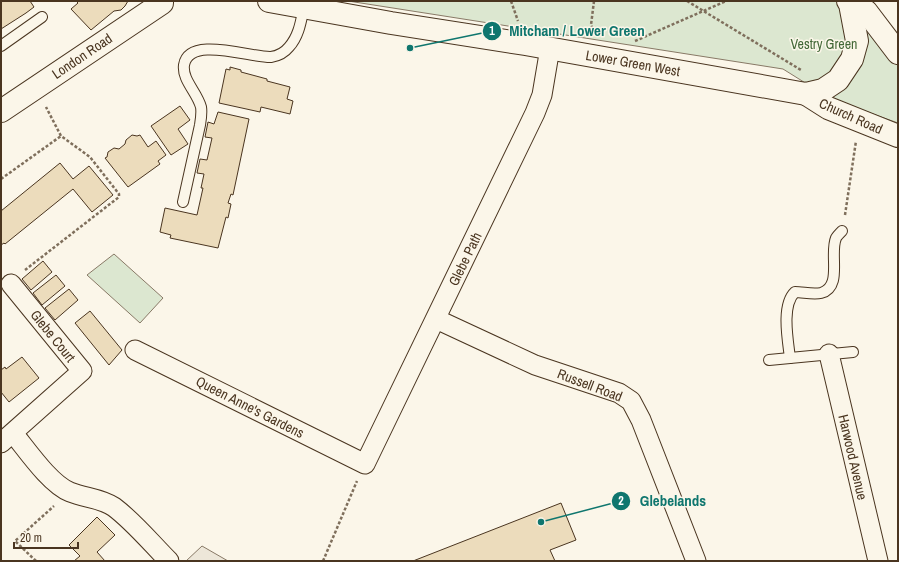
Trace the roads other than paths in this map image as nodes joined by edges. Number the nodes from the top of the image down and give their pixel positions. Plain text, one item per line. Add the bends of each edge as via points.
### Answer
1 (269, 1) edge
2 (165, 2) edge
3 (849, 2) edge
4 (299, 4) edge
5 (42, 17) dead end
6 (1, 46) edge
7 (550, 48) junction
8 (898, 53) edge
9 (806, 94) junction
10 (1, 111) edge
11 (898, 136) edge
12 (183, 202) dead end
13 (842, 231) road end
14 (11, 284) road end
15 (436, 319) junction
16 (135, 350) dead end
17 (852, 352) dead end
18 (829, 354) junction
19 (790, 358) junction
20 (769, 360) dead end
21 (7, 438) edge
22 (365, 464) joint
23 (169, 561) edge
24 (696, 561) edge
25 (878, 561) edge

1 - 4 main road, Lower Green West
2 - 10 main road, London Road
3 - 8 main road via 866,11
3 - 9 main road, Lower Green West via 857,41 852,59 838,80 823,90
4 - 7 main road, Lower Green West
4 - 12 lane via 296,38 282,53 272,57 200,49 185,60 184,74 201,106 202,114
5 - 6 lane
7 - 9 main road, Lower Green West
7 - 15 street, Glebe Path via 544,86 535,113
9 - 11 main road, Church Road via 828,108
13 - 19 lane via 836,238 833,280 828,290 820,293 795,292 791,296 788,305 787,334
14 - 21 street, Glebe Court via 82,372
15 - 22 street, Glebe Path
15 - 24 street, Russell Road via 535,365 618,393 631,401 641,420
16 - 22 street, Queen Anne's Gardens
17 - 18 lane
18 - 19 lane
18 - 25 street, Harwood Avenue
19 - 20 lane
21 - 23 street, Glebe Court via 59,486 70,492 102,500 121,512

